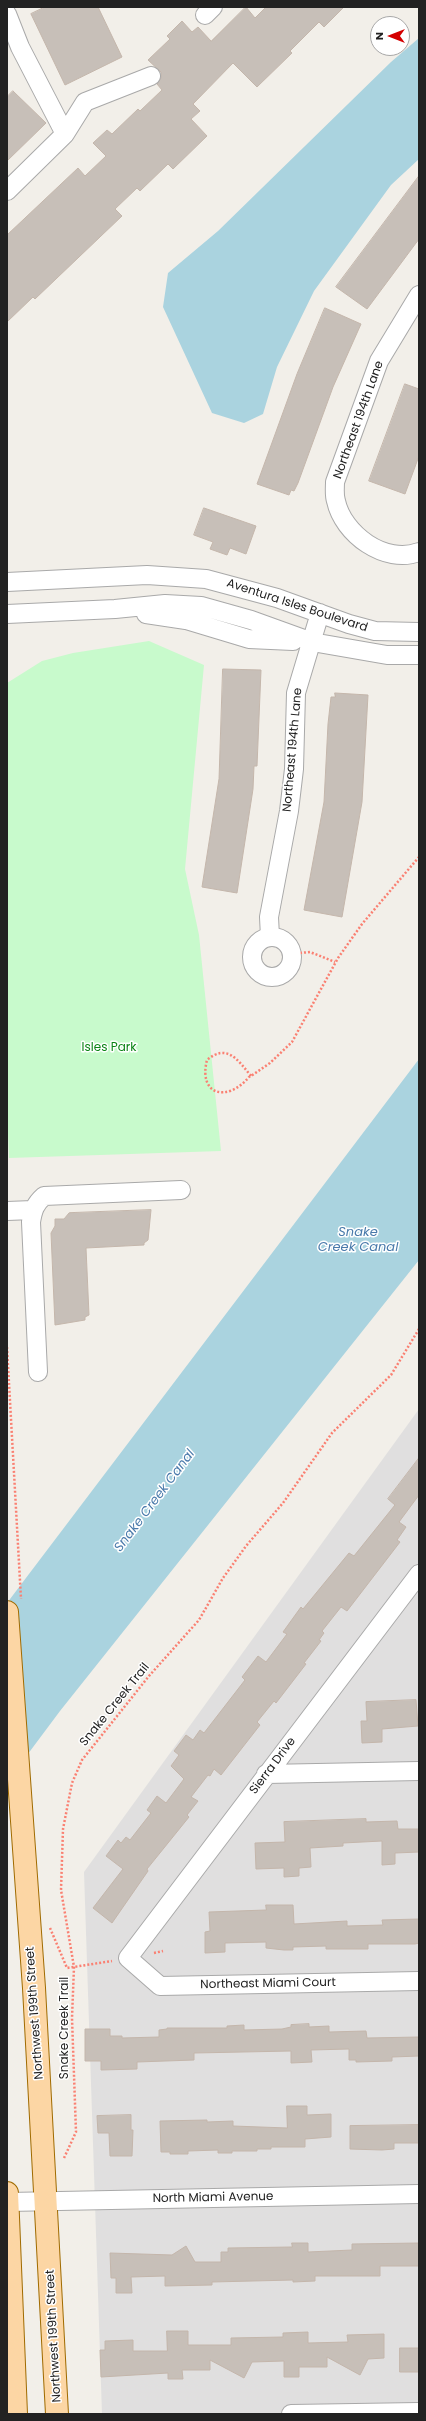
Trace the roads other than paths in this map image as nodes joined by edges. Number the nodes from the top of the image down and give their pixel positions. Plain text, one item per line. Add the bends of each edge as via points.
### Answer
1 (7, 14) edge
2 (151, 76) dead end
3 (65, 134) junction
4 (7, 191) edge
5 (419, 295) edge
6 (419, 552) edge
7 (204, 578) junction
8 (7, 582) edge
9 (201, 606) junction
10 (115, 609) junction
11 (320, 613) junction
12 (7, 614) edge
13 (419, 632) edge
14 (312, 642) junction
15 (419, 654) edge
16 (270, 937) dead end
17 (180, 1190) dead end
18 (33, 1210) junction
19 (7, 1211) edge
20 (38, 1372) dead end
21 (419, 1574) edge
22 (7, 1612) edge
23 (419, 1772) edge
24 (266, 1774) junction
25 (128, 1958) joint
26 (419, 1981) edge
27 (419, 2194) edge
28 (47, 2201) junction
29 (7, 2204) edge
30 (11, 2386) edge
31 (419, 2412) edge
32 (16, 2414) edge
33 (57, 2414) edge
34 (291, 2414) edge

1 - 3 street via 20,48
2 - 3 street via 85,102
3 - 4 street
5 - 6 street, Northeast 194th Lane via 379,361 335,482 336,501 348,526 368,544 387,553 411,555
7 - 8 street, Aventura Isles Boulevard via 147,575
7 - 9 street via 206,598
7 - 11 street, Aventura Isles Boulevard via 271,596
9 - 10 street, Aventura Isles Boulevard via 164,604
9 - 14 street, Aventura Isles Boulevard via 251,620
10 - 12 street, Aventura Isles Boulevard
10 - 14 street, Aventura Isles Boulevard via 186,620 249,639
11 - 13 street, Aventura Isles Boulevard via 375,631
11 - 14 street, Northeast 194th Lane
14 - 15 street, Aventura Isles Boulevard via 387,655
14 - 16 street, Northeast 194th Lane via 296,693 294,769 269,917
17 - 18 street via 44,1196
18 - 19 street
18 - 20 street via 31,1222
21 - 24 street, Sierra Drive
22 - 28 main road, Northwest 199th Street
23 - 24 street
24 - 25 street, Sierra Drive
25 - 26 street, Northeast Miami Court via 160,1986
27 - 28 street, North Miami Avenue
28 - 29 street, North Miami Avenue
28 - 33 main road, Northwest 199th Street
29 - 30 main road
30 - 32 main road
31 - 34 street

